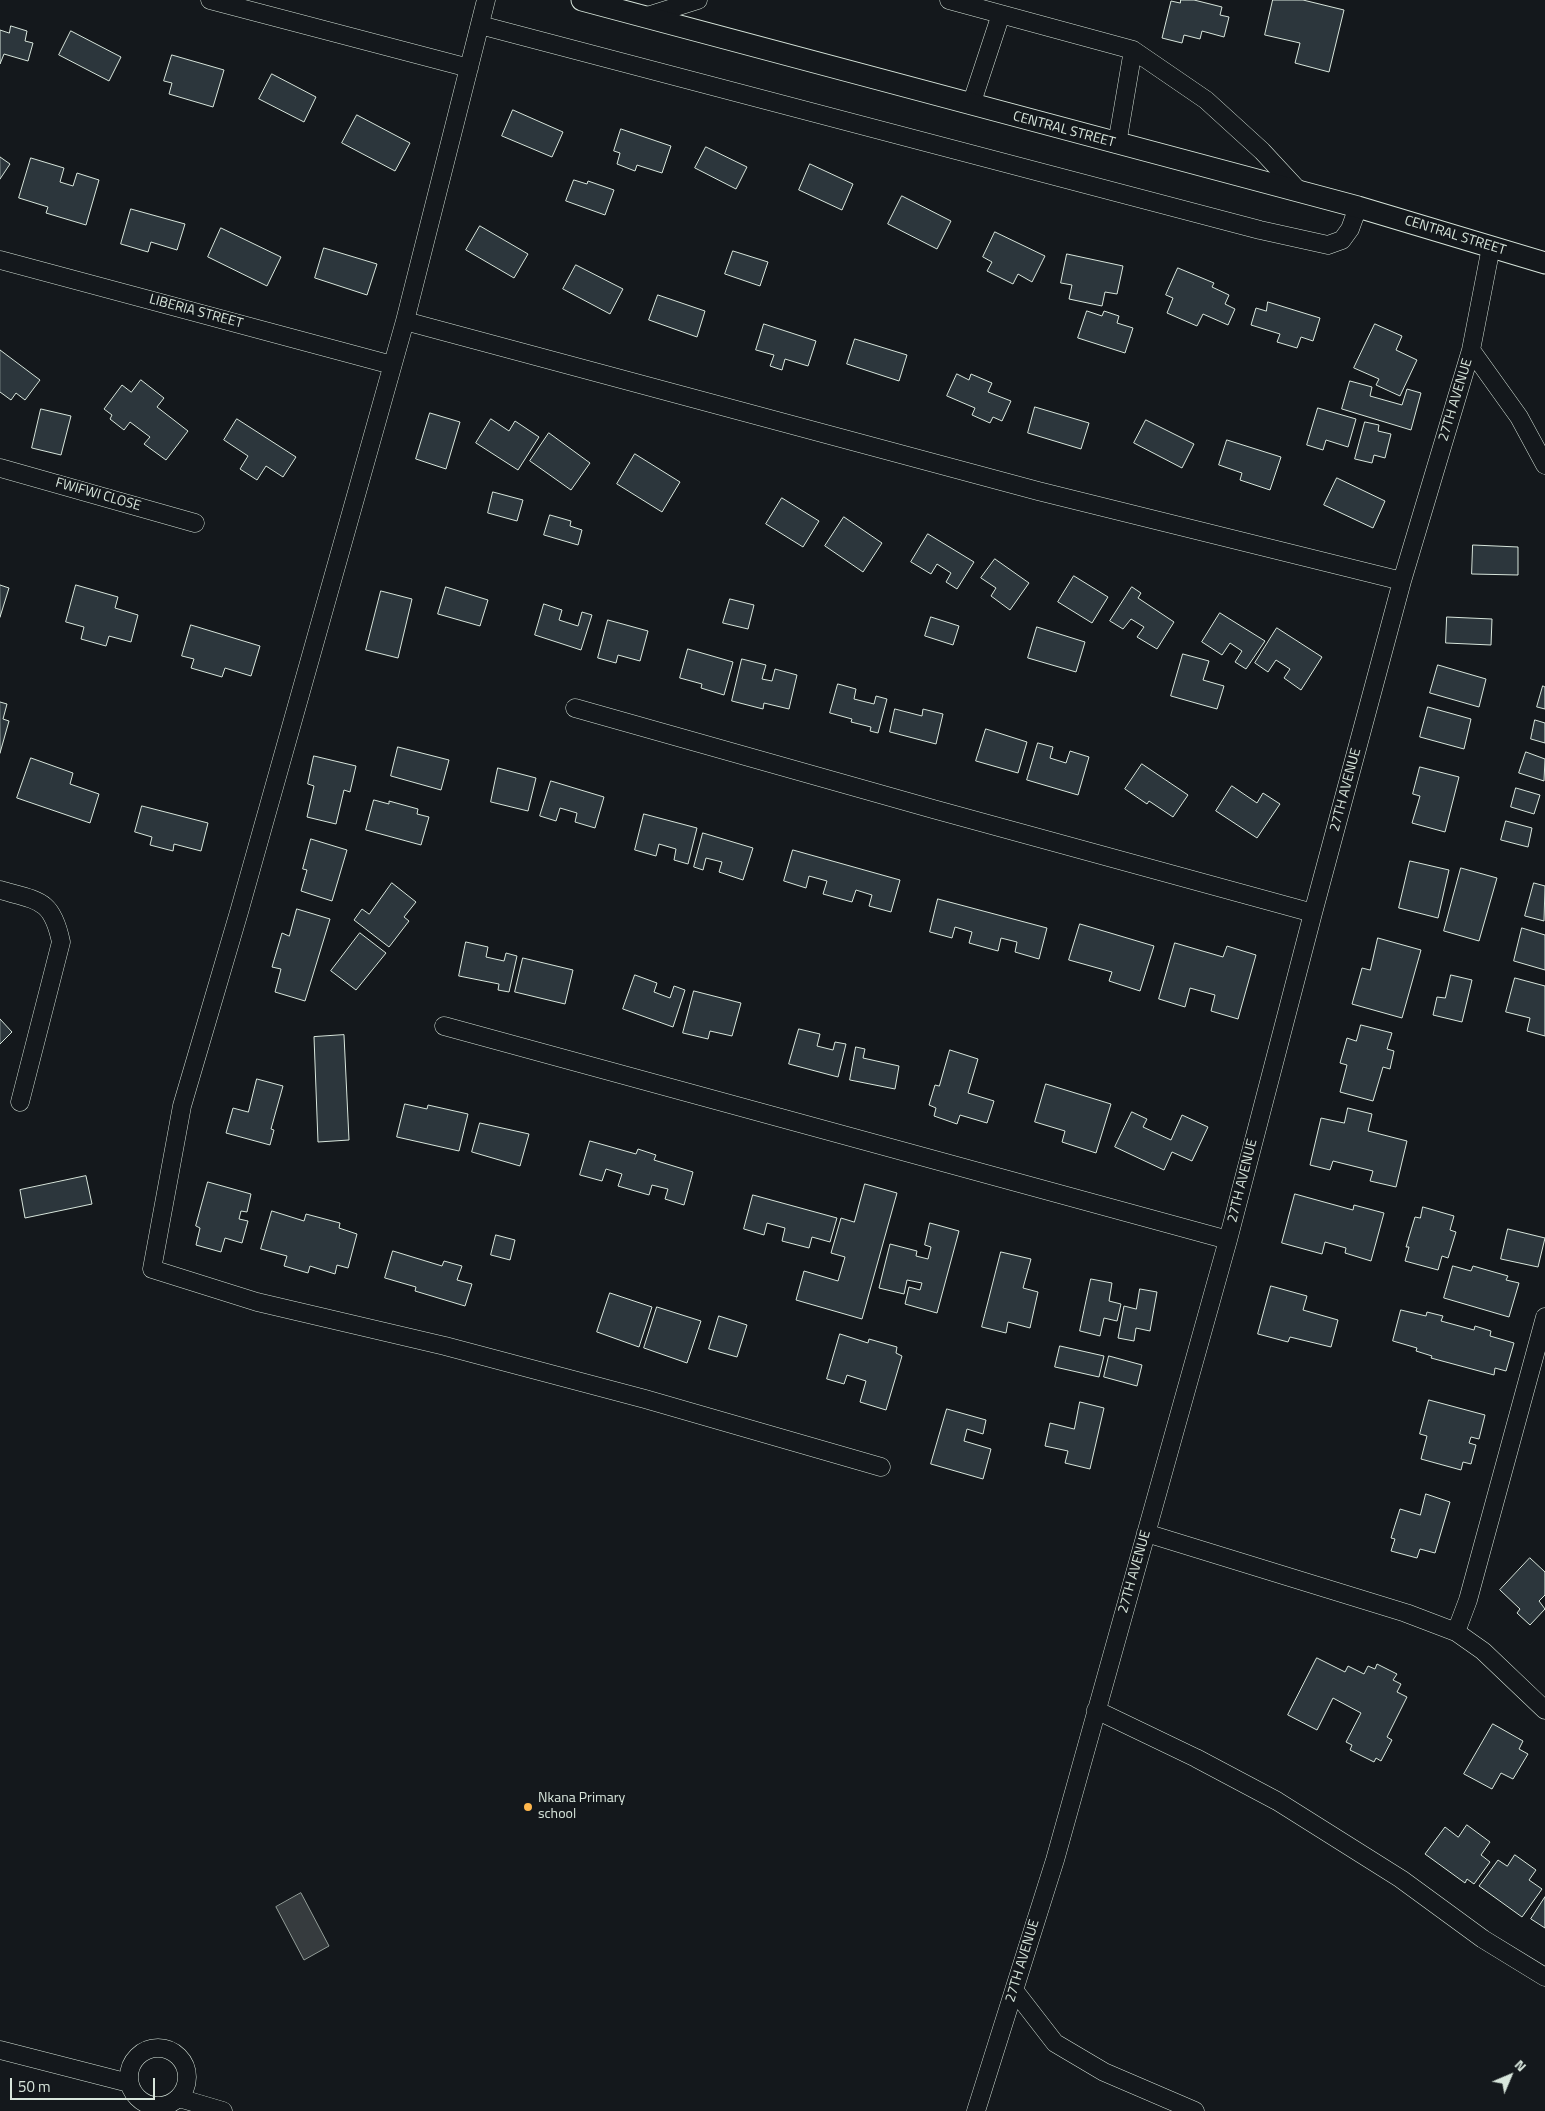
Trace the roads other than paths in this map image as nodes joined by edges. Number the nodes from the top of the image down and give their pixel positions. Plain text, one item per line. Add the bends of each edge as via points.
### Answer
1 (210, 0) edge
2 (486, 0) edge
3 (582, 0) edge
4 (698, 0) edge
5 (949, 0) edge
6 (1001, 14) junction
7 (644, 17) junction
8 (480, 25) junction
9 (1133, 50) junction
10 (469, 68) junction
11 (971, 105) junction
12 (1117, 144) junction
13 (1300, 192) junction
14 (1358, 207) junction
15 (1491, 247) junction
16 (0, 260) edge
17 (1545, 263) edge
18 (405, 322) junction
19 (1471, 350) junction
20 (392, 365) junction
21 (1545, 465) edge
22 (0, 468) edge
23 (195, 523) dead end
24 (1402, 581) junction
25 (575, 708) dead end
26 (0, 890) edge
27 (1312, 913) junction
28 (444, 1026) dead end
29 (20, 1102) dead end
30 (1228, 1240) junction
31 (1545, 1317) edge
32 (881, 1466) dead end
33 (1146, 1533) junction
34 (1456, 1632) junction
35 (1096, 1710) junction
36 (1545, 1710) edge
37 (1545, 1977) edge
38 (1014, 1990) junction
39 (0, 2050) edge
40 (129, 2084) junction
41 (179, 2098) junction
42 (223, 2111) edge
43 (976, 2111) edge
44 (1195, 2111) edge

1 - 10 street
2 - 8 street
3 - 7 street, CENTRAL STREET
4 - 7 street
5 - 6 street
6 - 9 street
6 - 11 street
7 - 11 street, CENTRAL STREET
8 - 10 street
8 - 14 street via 1260,230 1328,245 1342,240
9 - 12 street
9 - 13 street via 1206,100 1262,151
10 - 18 street
11 - 12 street, CENTRAL STREET
12 - 13 street, CENTRAL STREET
13 - 14 street, CENTRAL STREET
14 - 15 street, CENTRAL STREET
15 - 17 street, CENTRAL STREET
15 - 19 street, 27TH AVENUE
16 - 20 street, LIBERIA STREET
18 - 20 street
18 - 24 street via 1038,491
19 - 21 street via 1519,418
19 - 24 street, 27TH AVENUE
20 - 32 street via 182,1106 152,1269 257,1302 454,1348
22 - 23 street, FWIFWI CLOSE
24 - 27 street, 27TH AVENUE
25 - 27 street
26 - 29 street via 46,906 57,922 61,942
27 - 30 street, 27TH AVENUE
28 - 30 street
30 - 33 street, 27TH AVENUE
31 - 34 street via 1468,1600
33 - 34 street via 1406,1613
33 - 35 street, 27TH AVENUE
34 - 36 street via 1483,1651
35 - 37 street via 1277,1801 1401,1879 1483,1939
35 - 38 street, 27TH AVENUE
38 - 43 street, 27TH AVENUE
38 - 44 street via 1055,2043 1104,2072
39 - 40 street
40 - 41 street via 136,2097 149,2105 165,2106
40 - 41 street via 129,2068 137,2054 151,2047 166,2048 180,2056 187,2070 187,2085
41 - 42 street

